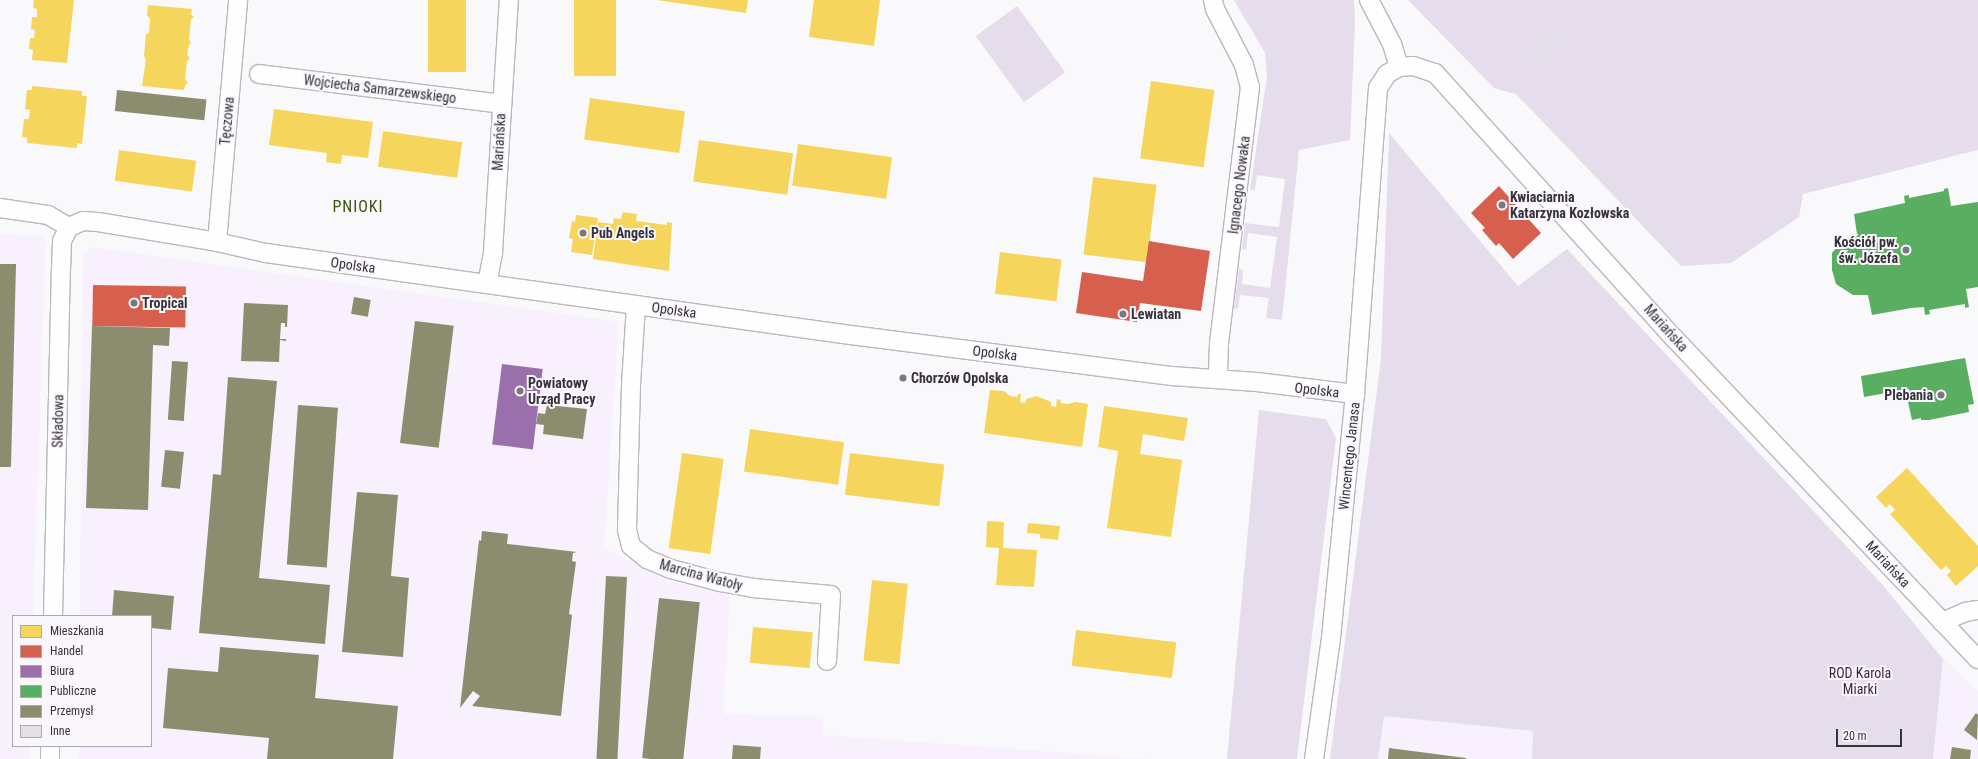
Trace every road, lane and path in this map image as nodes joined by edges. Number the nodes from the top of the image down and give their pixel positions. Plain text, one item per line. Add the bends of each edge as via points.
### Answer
1 (238, 0) edge
2 (509, 0) edge
3 (1213, 0) edge
4 (1368, 0) edge
5 (1399, 67) junction
6 (259, 74) dead end
7 (502, 104) junction
8 (0, 208) edge
9 (70, 227) junction
10 (217, 242) junction
11 (487, 284) junction
12 (636, 305) junction
13 (1218, 378) junction
14 (1355, 394) junction
15 (1978, 610) edge
16 (53, 615) edge
17 (1942, 622) junction
18 (1978, 659) edge
19 (827, 661) dead end
20 (50, 747) edge
21 (50, 759) edge
22 (1314, 759) edge

1 - 10 street, Tęczowa
2 - 7 street, Mariańska
3 - 13 street, Ignacego Nowaka via 1215,9 1244,65 1250,87 1219,342
4 - 5 street via 1392,44
5 - 14 street, Wincentego Janasa via 1387,74 1378,88
5 - 17 street, Mariańska via 1413,66 1435,73 1674,338
6 - 7 street, Wojciecha Samarzewskiego
7 - 11 street, Mariańska via 493,252
8 - 9 street via 48,215
9 - 10 street, Opolska via 83,221 98,222
9 - 16 street, Składowa via 62,241
10 - 11 street, Opolska via 266,253
11 - 12 street, Opolska
12 - 13 street, Opolska via 1172,376
12 - 19 street, Marcina Watoły via 627,530 631,546 647,559 671,569 720,582 753,588 831,595
13 - 14 street, Opolska
14 - 22 street, Wincentego Janasa via 1331,638
15 - 17 street via 1965,612
17 - 18 street, Mariańska
20 - 21 street

